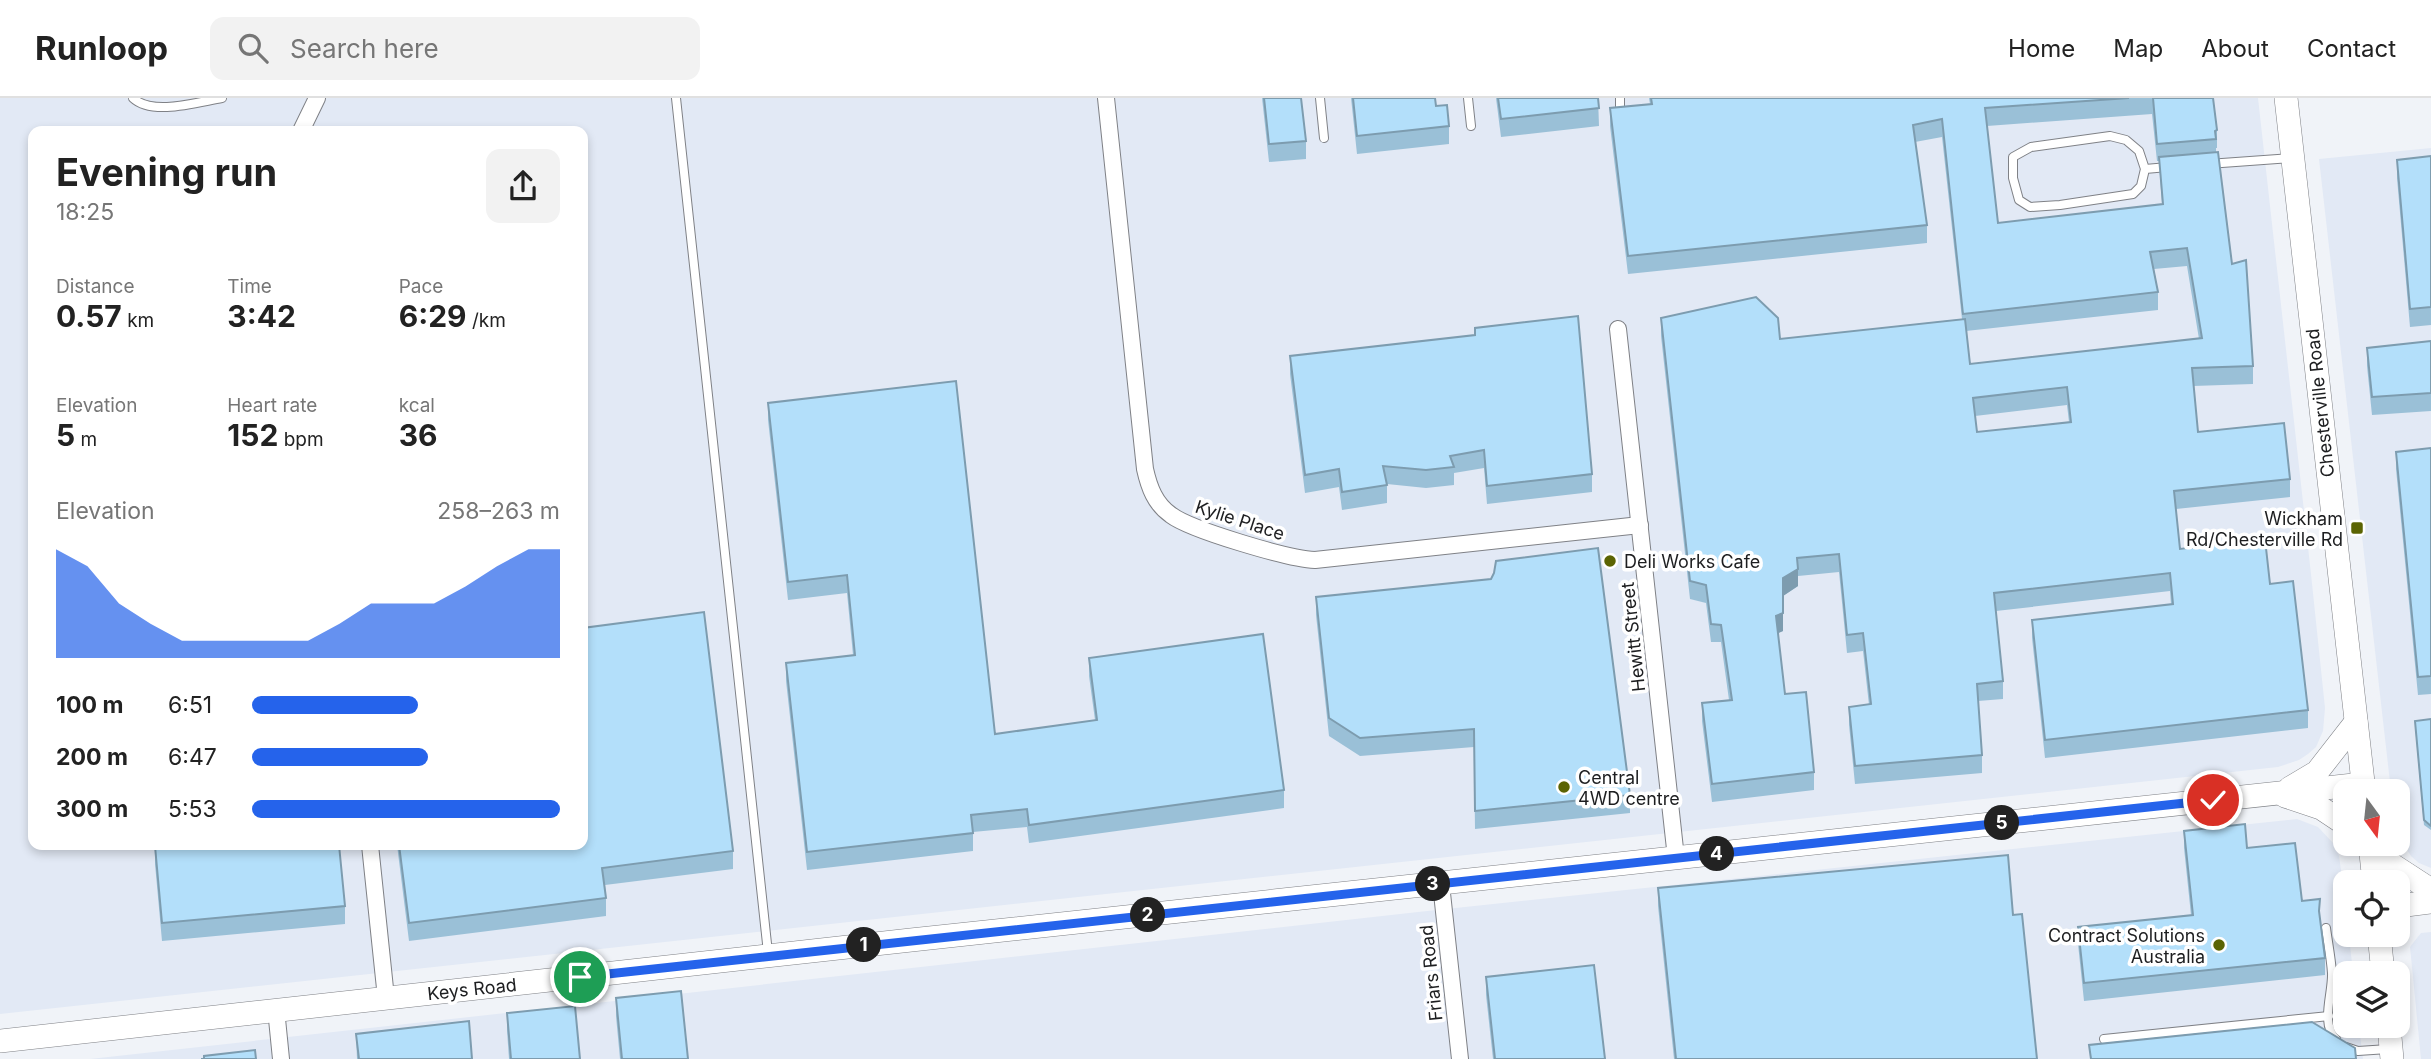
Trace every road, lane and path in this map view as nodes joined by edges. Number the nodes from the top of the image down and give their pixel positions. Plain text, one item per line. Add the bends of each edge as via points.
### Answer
1 (133, 98) edge
2 (222, 98) edge
3 (676, 98) edge
4 (1106, 98) edge
5 (1320, 98) edge
6 (1468, 98) edge
7 (2286, 98) edge
8 (313, 99) edge
9 (1471, 125) dead end
10 (302, 126) edge
11 (1324, 138) dead end
12 (2293, 158) junction
13 (2194, 165) edge
14 (2182, 166) edge
15 (2145, 169) junction
16 (1618, 329) dead end
17 (1640, 525) junction
18 (2356, 722) junction
19 (2363, 779) edge
20 (2333, 790) edge
21 (2279, 793) junction
22 (2333, 816) edge
23 (371, 850) edge
24 (2384, 856) edge
25 (1676, 858) junction
26 (1441, 884) junction
27 (2431, 890) edge
28 (2431, 902) edge
29 (2410, 905) edge
30 (2326, 928) dead end
31 (769, 956) junction
32 (386, 998) junction
33 (276, 1009) junction
34 (2329, 1016) junction
35 (2104, 1039) dead end
36 (0, 1041) edge
37 (2392, 1054) edge
38 (281, 1059) edge
39 (1460, 1059) edge

1 - 2 lane via 139,104 161,107
3 - 31 lane
4 - 17 street, Kylie Place via 1145,469 1150,489 1169,514 1289,556 1315,560
5 - 11 lane
6 - 9 lane
7 - 12 street, Chesterville Road
8 - 10 street
12 - 13 lane
12 - 18 street, Chesterville Road
14 - 15 lane
15 - 15 lane via 2141,186 2133,194 2060,205 2030,207 2019,200 2012,178 2013,157 2031,147 2110,136 2126,140 2139,151
16 - 17 street, Hewitt Street
17 - 25 street, Hewitt Street
18 - 19 street, Chesterville Road
18 - 21 street via 2316,772
20 - 21 street, Keys Road
21 - 22 street
21 - 25 street, Keys Road
23 - 32 street
24 - 27 street
25 - 26 street, Keys Road
26 - 31 street, Keys Road
26 - 39 street, Friars Road
28 - 29 street
30 - 34 lane via 2332,974
31 - 32 street, Keys Road
32 - 33 street, Keys Road
33 - 36 street, Keys Road
33 - 38 street
34 - 35 lane
34 - 37 lane via 2331,1034 2348,1048

